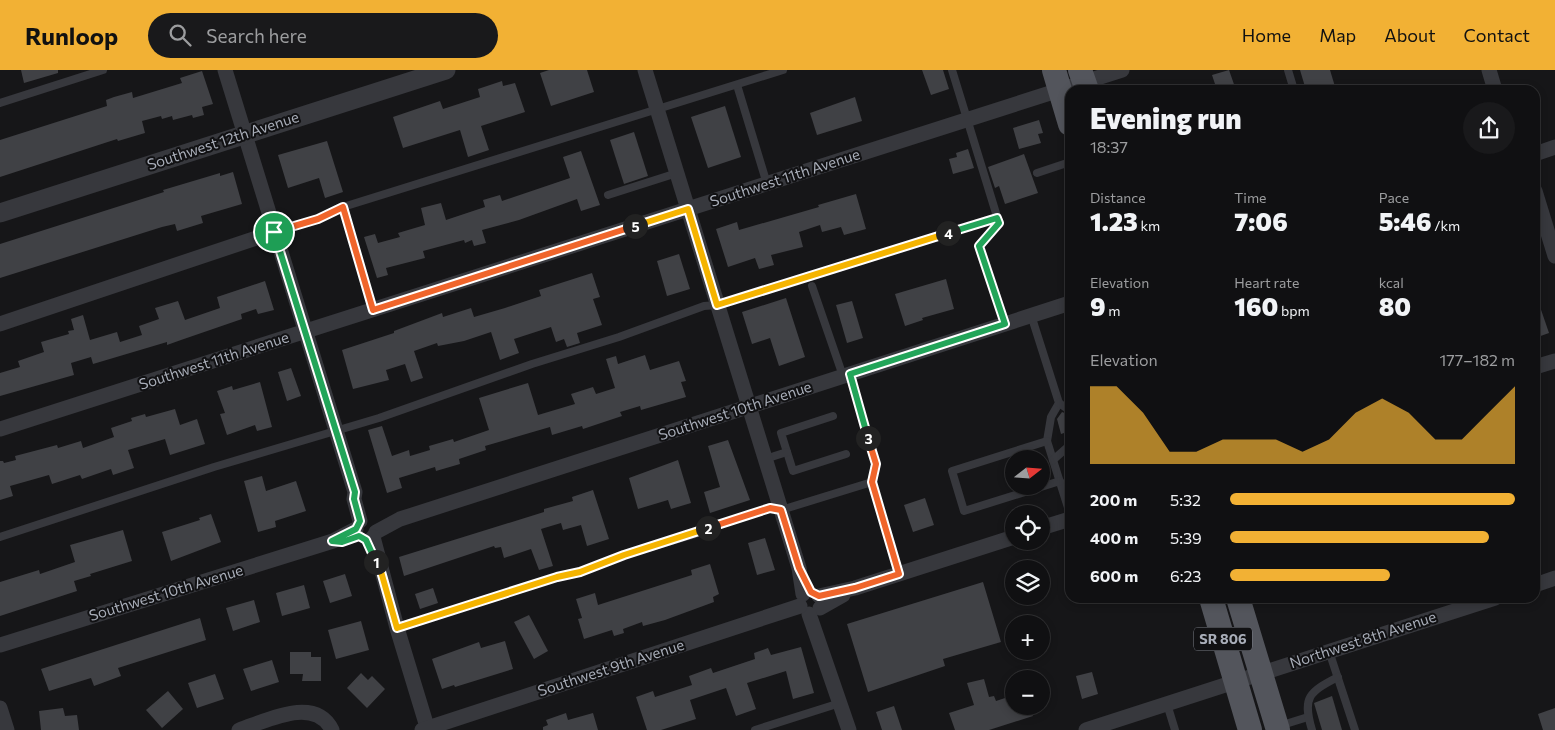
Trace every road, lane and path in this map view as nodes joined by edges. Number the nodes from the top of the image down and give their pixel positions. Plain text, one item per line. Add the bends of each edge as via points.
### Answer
1 (103, 70) edge
2 (224, 70) edge
3 (446, 70) edge
4 (645, 70) edge
5 (783, 70) edge
6 (952, 70) edge
7 (1122, 70) edge
8 (1288, 70) edge
9 (1489, 70) edge
10 (1056, 80) edge
11 (1084, 81) edge
12 (737, 85) junction
13 (1292, 85) edge
14 (1494, 85) edge
15 (0, 103) edge
16 (1065, 108) edge
17 (657, 110) junction
18 (967, 120) junction
19 (244, 134) junction
20 (1555, 147) edge
21 (1540, 152) edge
22 (1065, 164) edge
23 (677, 172) junction
24 (1037, 173) dead end
25 (767, 184) junction
26 (608, 195) dead end
27 (343, 207) junction
28 (1540, 207) edge
29 (688, 209) junction
30 (0, 212) edge
31 (997, 218) junction
32 (274, 232) junction
33 (1555, 256) edge
34 (812, 286) dead end
35 (717, 305) junction
36 (1065, 305) edge
37 (373, 310) junction
38 (1031, 316) junction
39 (0, 324) edge
40 (1005, 324) junction
41 (305, 332) junction
42 (1555, 361) edge
43 (1540, 366) edge
44 (847, 375) junction
45 (1059, 403) junction
46 (748, 407) junction
47 (1065, 407) edge
48 (833, 416) dead end
49 (0, 429) edge
50 (336, 430) junction
51 (1047, 441) junction
52 (1065, 449) edge
53 (787, 452) junction
54 (846, 454) dead end
55 (765, 460) junction
56 (1053, 460) junction
57 (1060, 481) junction
58 (872, 482) junction
59 (1065, 498) edge
60 (781, 510) junction
61 (1065, 521) edge
62 (1050, 525) edge
63 (366, 530) junction
64 (0, 537) edge
65 (1005, 540) edge
66 (899, 574) junction
67 (1555, 578) edge
68 (1540, 582) edge
69 (811, 603) junction
70 (1213, 603) edge
71 (1239, 603) edge
72 (1479, 603) edge
73 (397, 628) junction
74 (0, 645) edge
75 (1329, 651) junction
76 (1260, 674) junction
77 (1338, 677) junction
78 (1236, 681) junction
79 (840, 703) junction
80 (1167, 704) junction
81 (0, 708) edge
82 (1308, 717) junction
83 (1277, 728) edge
84 (425, 729) edge
85 (7, 730) edge
86 (239, 730) edge
87 (332, 730) edge
88 (755, 730) edge
89 (848, 730) edge
90 (1086, 730) edge
91 (1175, 730) edge
92 (1250, 730) edge
93 (1312, 730) edge
94 (1355, 730) edge

1 - 15 lane
2 - 19 street
3 - 19 street, Southwest 12th Avenue
4 - 17 street
5 - 12 lane
6 - 18 lane
7 - 11 street, Southwest 11th Avenue
8 - 13 lane
9 - 14 street
10 - 11 street, Southwest 11th Avenue
10 - 16 main road
10 - 18 street, Southwest 11th Avenue
12 - 17 lane
12 - 25 lane
17 - 23 street
17 - 27 lane
18 - 25 street, Southwest 11th Avenue
18 - 31 lane
19 - 30 street, Southwest 12th Avenue
19 - 32 street
20 - 21 street
22 - 24 lane
23 - 26 lane
23 - 29 street
25 - 29 street, Southwest 11th Avenue
27 - 32 lane via 318,219
27 - 37 lane
28 - 33 street
29 - 35 street
29 - 37 street, Southwest 11th Avenue
31 - 35 lane
31 - 40 lane via 999,223 979,246
32 - 39 street
32 - 41 street
34 - 44 lane
35 - 46 street
35 - 50 lane via 704,306 421,404
36 - 38 street, Southwest 10th Avenue
37 - 41 street, Southwest 11th Avenue
38 - 40 street, Southwest 10th Avenue
38 - 45 lane
40 - 44 street, Southwest 10th Avenue
41 - 49 street, Southwest 11th Avenue
41 - 50 street
42 - 43 street
44 - 46 street, Southwest 10th Avenue
44 - 58 lane via 876,464
45 - 47 lane
45 - 51 lane via 1051,417
46 - 55 street
46 - 63 street, Southwest 10th Avenue
48 - 53 lane via 781,432
50 - 63 street via 355,492 354,499
50 - 64 lane
51 - 56 lane
51 - 57 lane via 952,471 964,511
52 - 56 lane
53 - 54 lane via 793,471
53 - 55 lane
55 - 60 street
56 - 57 lane
57 - 59 lane
58 - 60 lane
58 - 66 lane
60 - 69 street
60 - 73 lane via 770,508 580,572
61 - 62 street
63 - 73 street
63 - 74 street, Southwest 10th Avenue
65 - 66 street, Southwest 9th Avenue
66 - 69 street, Southwest 9th Avenue
67 - 68 street
69 - 79 street via 824,634 823,656
69 - 84 street, Southwest 9th Avenue
70 - 78 main road, SR 806
71 - 76 main road, SR 806
72 - 75 street, Northwest 8th Avenue
73 - 84 street
75 - 76 street, Northwest 8th Avenue
75 - 77 lane
76 - 78 street, Northwest 8th Avenue
76 - 83 main road, SR 806
77 - 82 lane via 1312,692 1307,703
77 - 94 lane
78 - 80 street, Northwest 8th Avenue
78 - 92 main road, SR 806
79 - 88 lane
79 - 89 street
80 - 90 street, Northwest 8th Avenue
80 - 91 lane
81 - 85 street
82 - 83 lane
82 - 93 lane
86 - 87 street via 304,711 323,718

